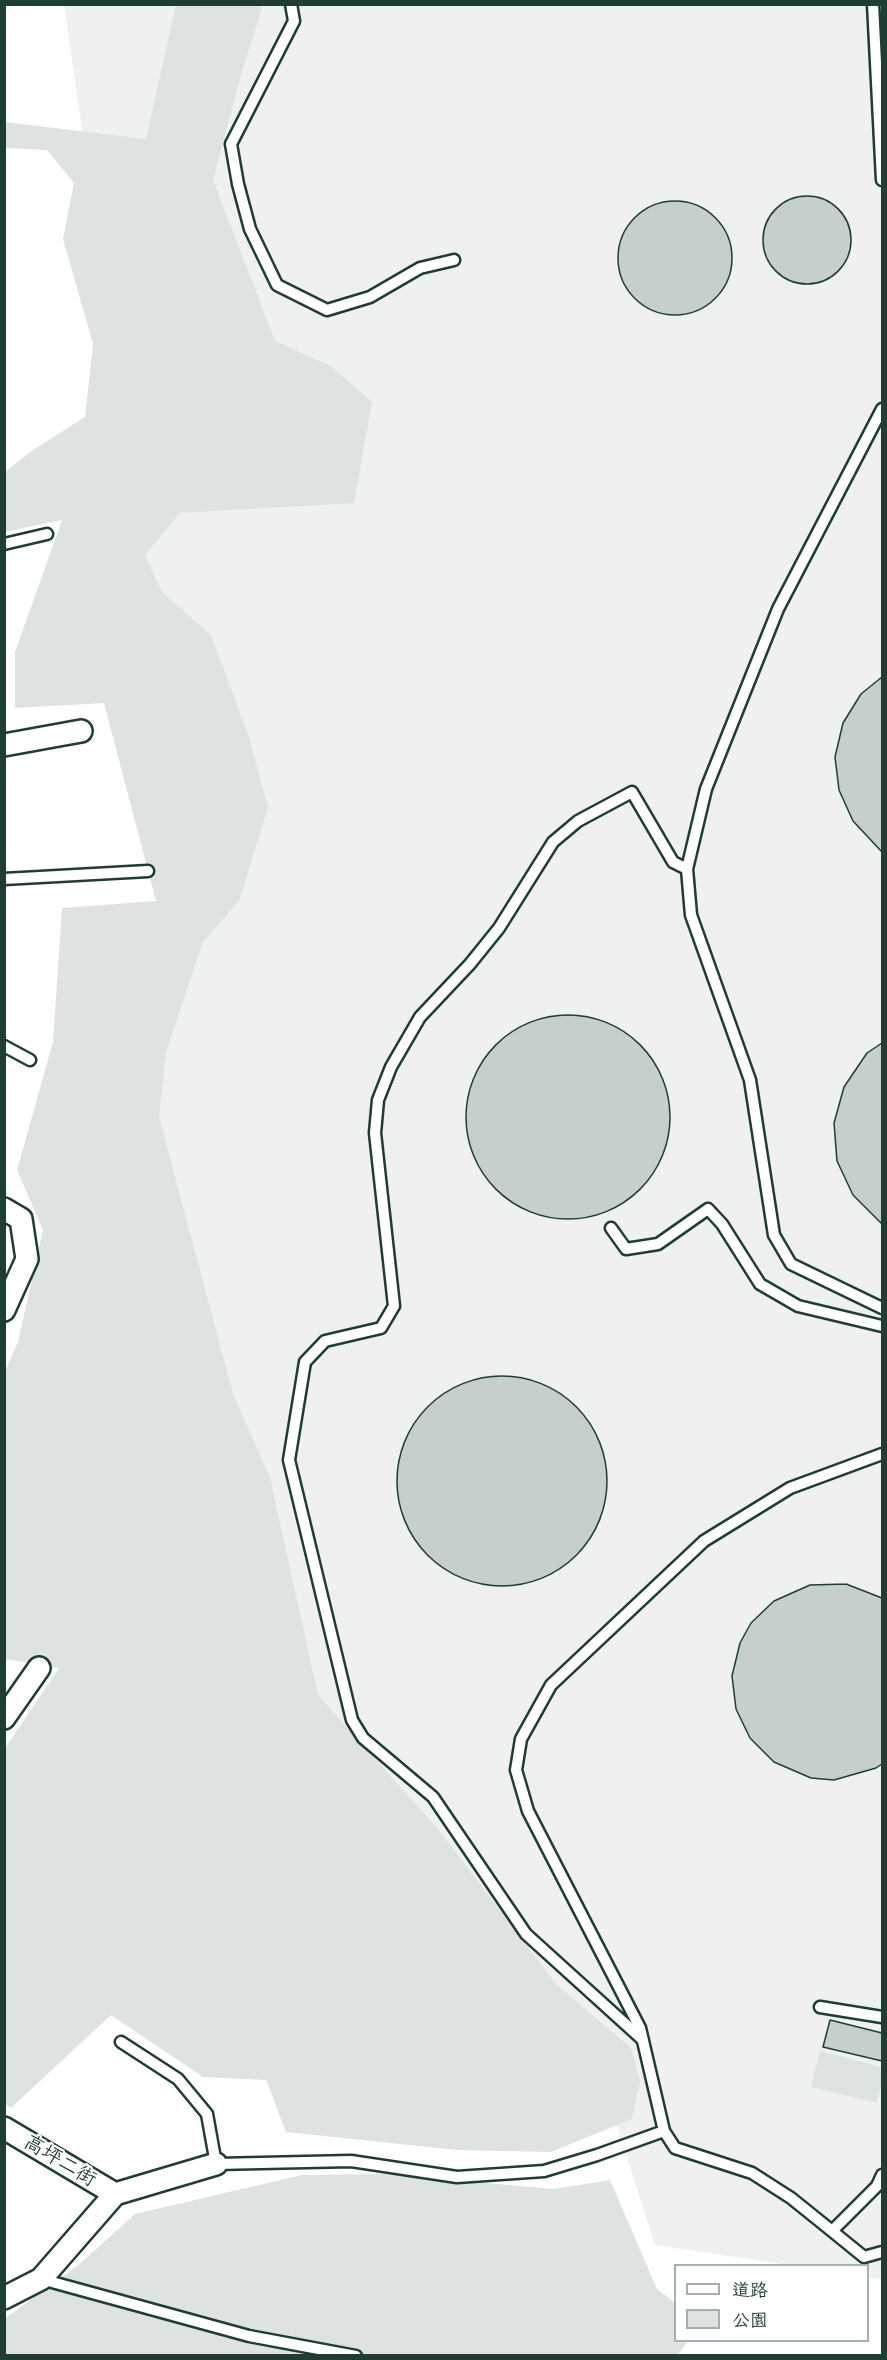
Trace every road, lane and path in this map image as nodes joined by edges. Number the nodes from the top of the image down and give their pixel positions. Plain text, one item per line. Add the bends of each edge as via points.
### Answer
1 (291, 4) edge
2 (873, 4) edge
3 (882, 180) edge
4 (454, 260) dead end
5 (882, 409) edge
6 (47, 534) dead end
7 (4, 544) edge
8 (81, 731) dead end
9 (4, 745) edge
10 (687, 869) junction
11 (147, 871) dead end
12 (4, 879) edge
13 (4, 1046) edge
14 (30, 1060) dead end
15 (4, 1209) edge
16 (611, 1228) dead end
17 (882, 1308) edge
18 (4, 1310) edge
19 (882, 1326) edge
20 (882, 1455) edge
21 (39, 1668) dead end
22 (4, 1718) edge
23 (820, 2007) dead end
24 (882, 2017) edge
25 (643, 2040) junction
26 (121, 2042) dead end
27 (4, 2128) edge
28 (664, 2131) junction
29 (216, 2164) junction
30 (882, 2175) edge
31 (115, 2194) junction
32 (832, 2231) junction
33 (882, 2252) edge
34 (41, 2279) junction
35 (4, 2298) edge
36 (356, 2355) edge

1 - 4 lane via 294,21 231,144 250,229 277,285 327,310 370,297 420,267
2 - 3 lane
5 - 10 lane via 778,609 706,789
6 - 7 lane
8 - 9 street
10 - 17 lane via 691,915 750,1080 774,1235 791,1264
10 - 25 lane via 673,862 632,792 578,821 553,842 499,928 420,1017 391,1067 378,1100 375,1133 394,1306 381,1328 326,1341 305,1362 289,1460 352,1720 363,1738 433,1797 526,1934
11 - 12 lane
13 - 14 lane
15 - 18 street via 21,1219 27,1259
16 - 19 lane via 626,1249 657,1244 708,1209 760,1284 798,1306
20 - 25 lane via 790,1488 704,1541 551,1685 522,1739 516,1770 528,1811
21 - 22 street
23 - 24 lane
25 - 28 lane
26 - 29 lane via 178,2079 207,2114
27 - 31 street, 高坪二街
28 - 29 lane via 544,2171 457,2176 351,2161
28 - 32 lane via 675,2148 752,2173
29 - 31 street
30 - 32 lane via 877,2186
31 - 34 street
32 - 33 lane via 864,2257
34 - 35 street
34 - 36 lane via 249,2336

